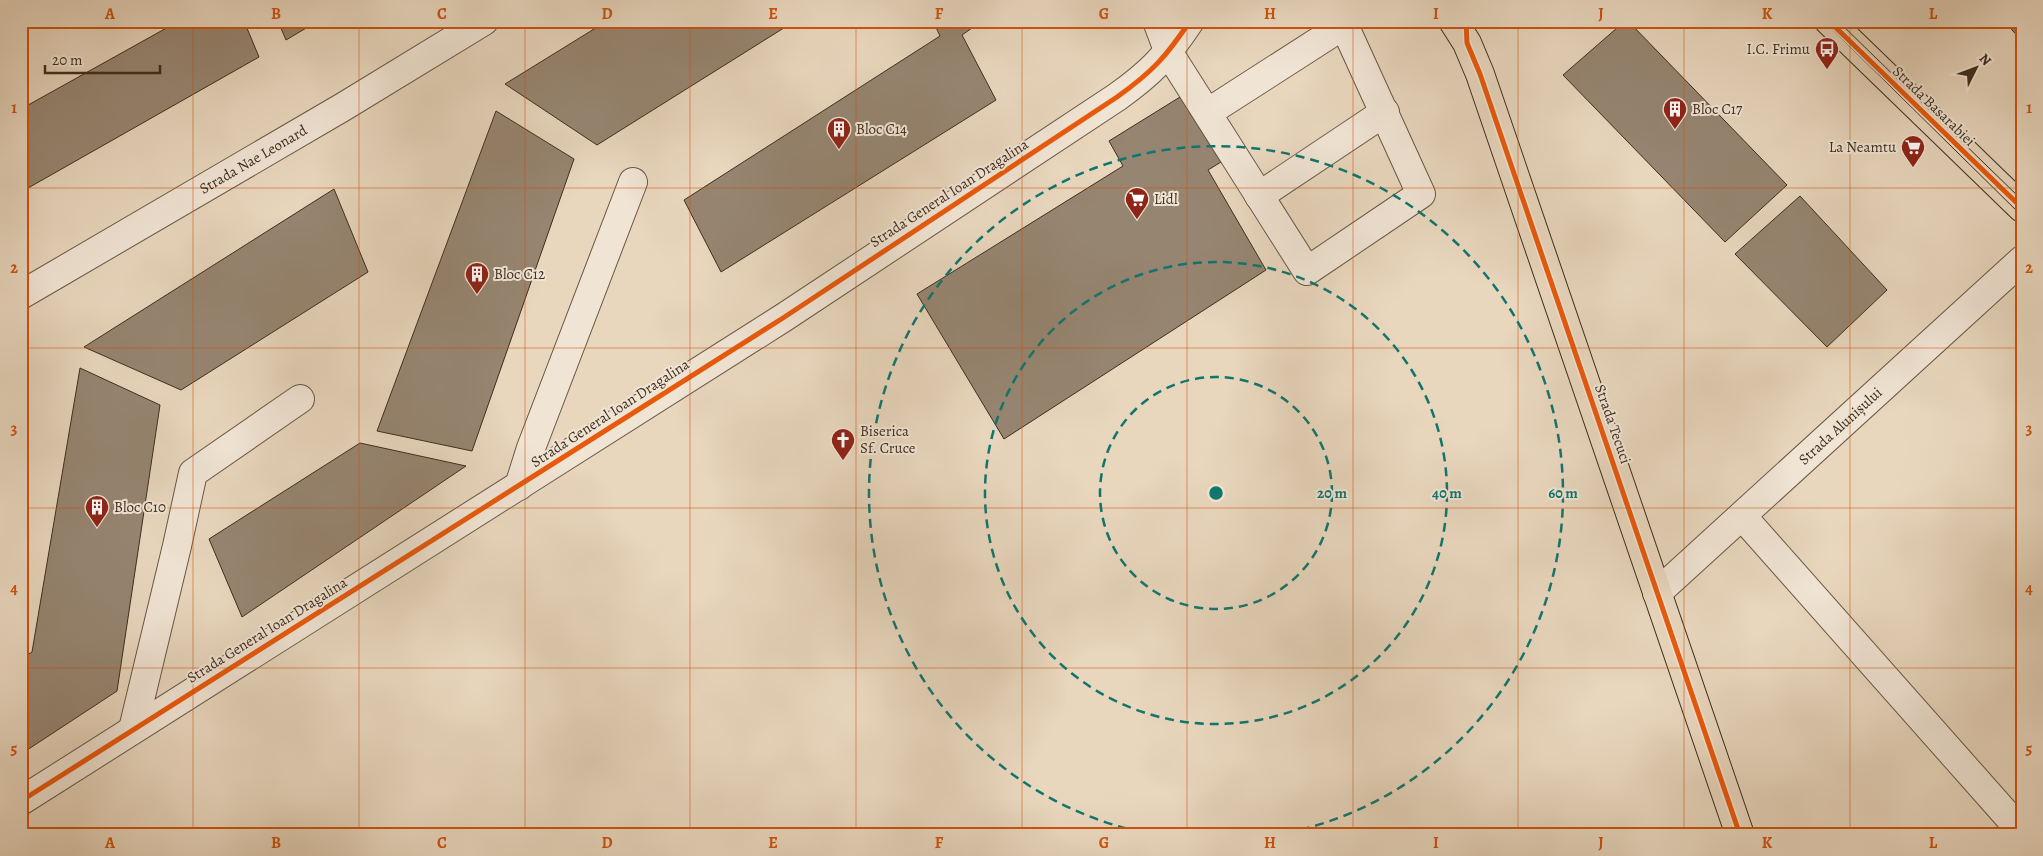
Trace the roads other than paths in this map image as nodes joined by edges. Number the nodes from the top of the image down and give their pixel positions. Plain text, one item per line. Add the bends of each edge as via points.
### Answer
1 (484, 21) edge
2 (1157, 21) edge
3 (1190, 21) edge
4 (1447, 21) edge
5 (1829, 21) edge
6 (1462, 28) edge
7 (1169, 54) junction
8 (1384, 112) junction
9 (1206, 113) junction
10 (633, 182) dead end
11 (1259, 196) junction
12 (2022, 208) edge
13 (2022, 260) edge
14 (21, 296) edge
15 (300, 399) dead end
16 (519, 486) junction
17 (1742, 516) junction
18 (1658, 593) junction
19 (133, 729) junction
20 (21, 801) edge
21 (2022, 832) edge
22 (1740, 835) edge

1 - 14 street, Strada Nae Leonard
2 - 7 street
3 - 7 street, Strada General Ioan Dragalina
4 - 6 main road, Strada Tecuci
5 - 12 main road, Strada Basarabiei
6 - 18 main road, Strada Tecuci
7 - 9 street
7 - 16 street, Strada General Ioan Dragalina via 1146,76 1100,108 783,318
8 - 9 street via 1344,25
8 - 11 street
8 - 11 street via 1422,194 1307,271
9 - 11 street
10 - 16 street
13 - 17 street, Strada Alunișului
15 - 19 street via 192,473 178,546
16 - 19 street, Strada General Ioan Dragalina
17 - 18 street, Strada Alunișului
17 - 21 street
18 - 22 main road, Strada Tecuci
19 - 20 street, Strada General Ioan Dragalina

